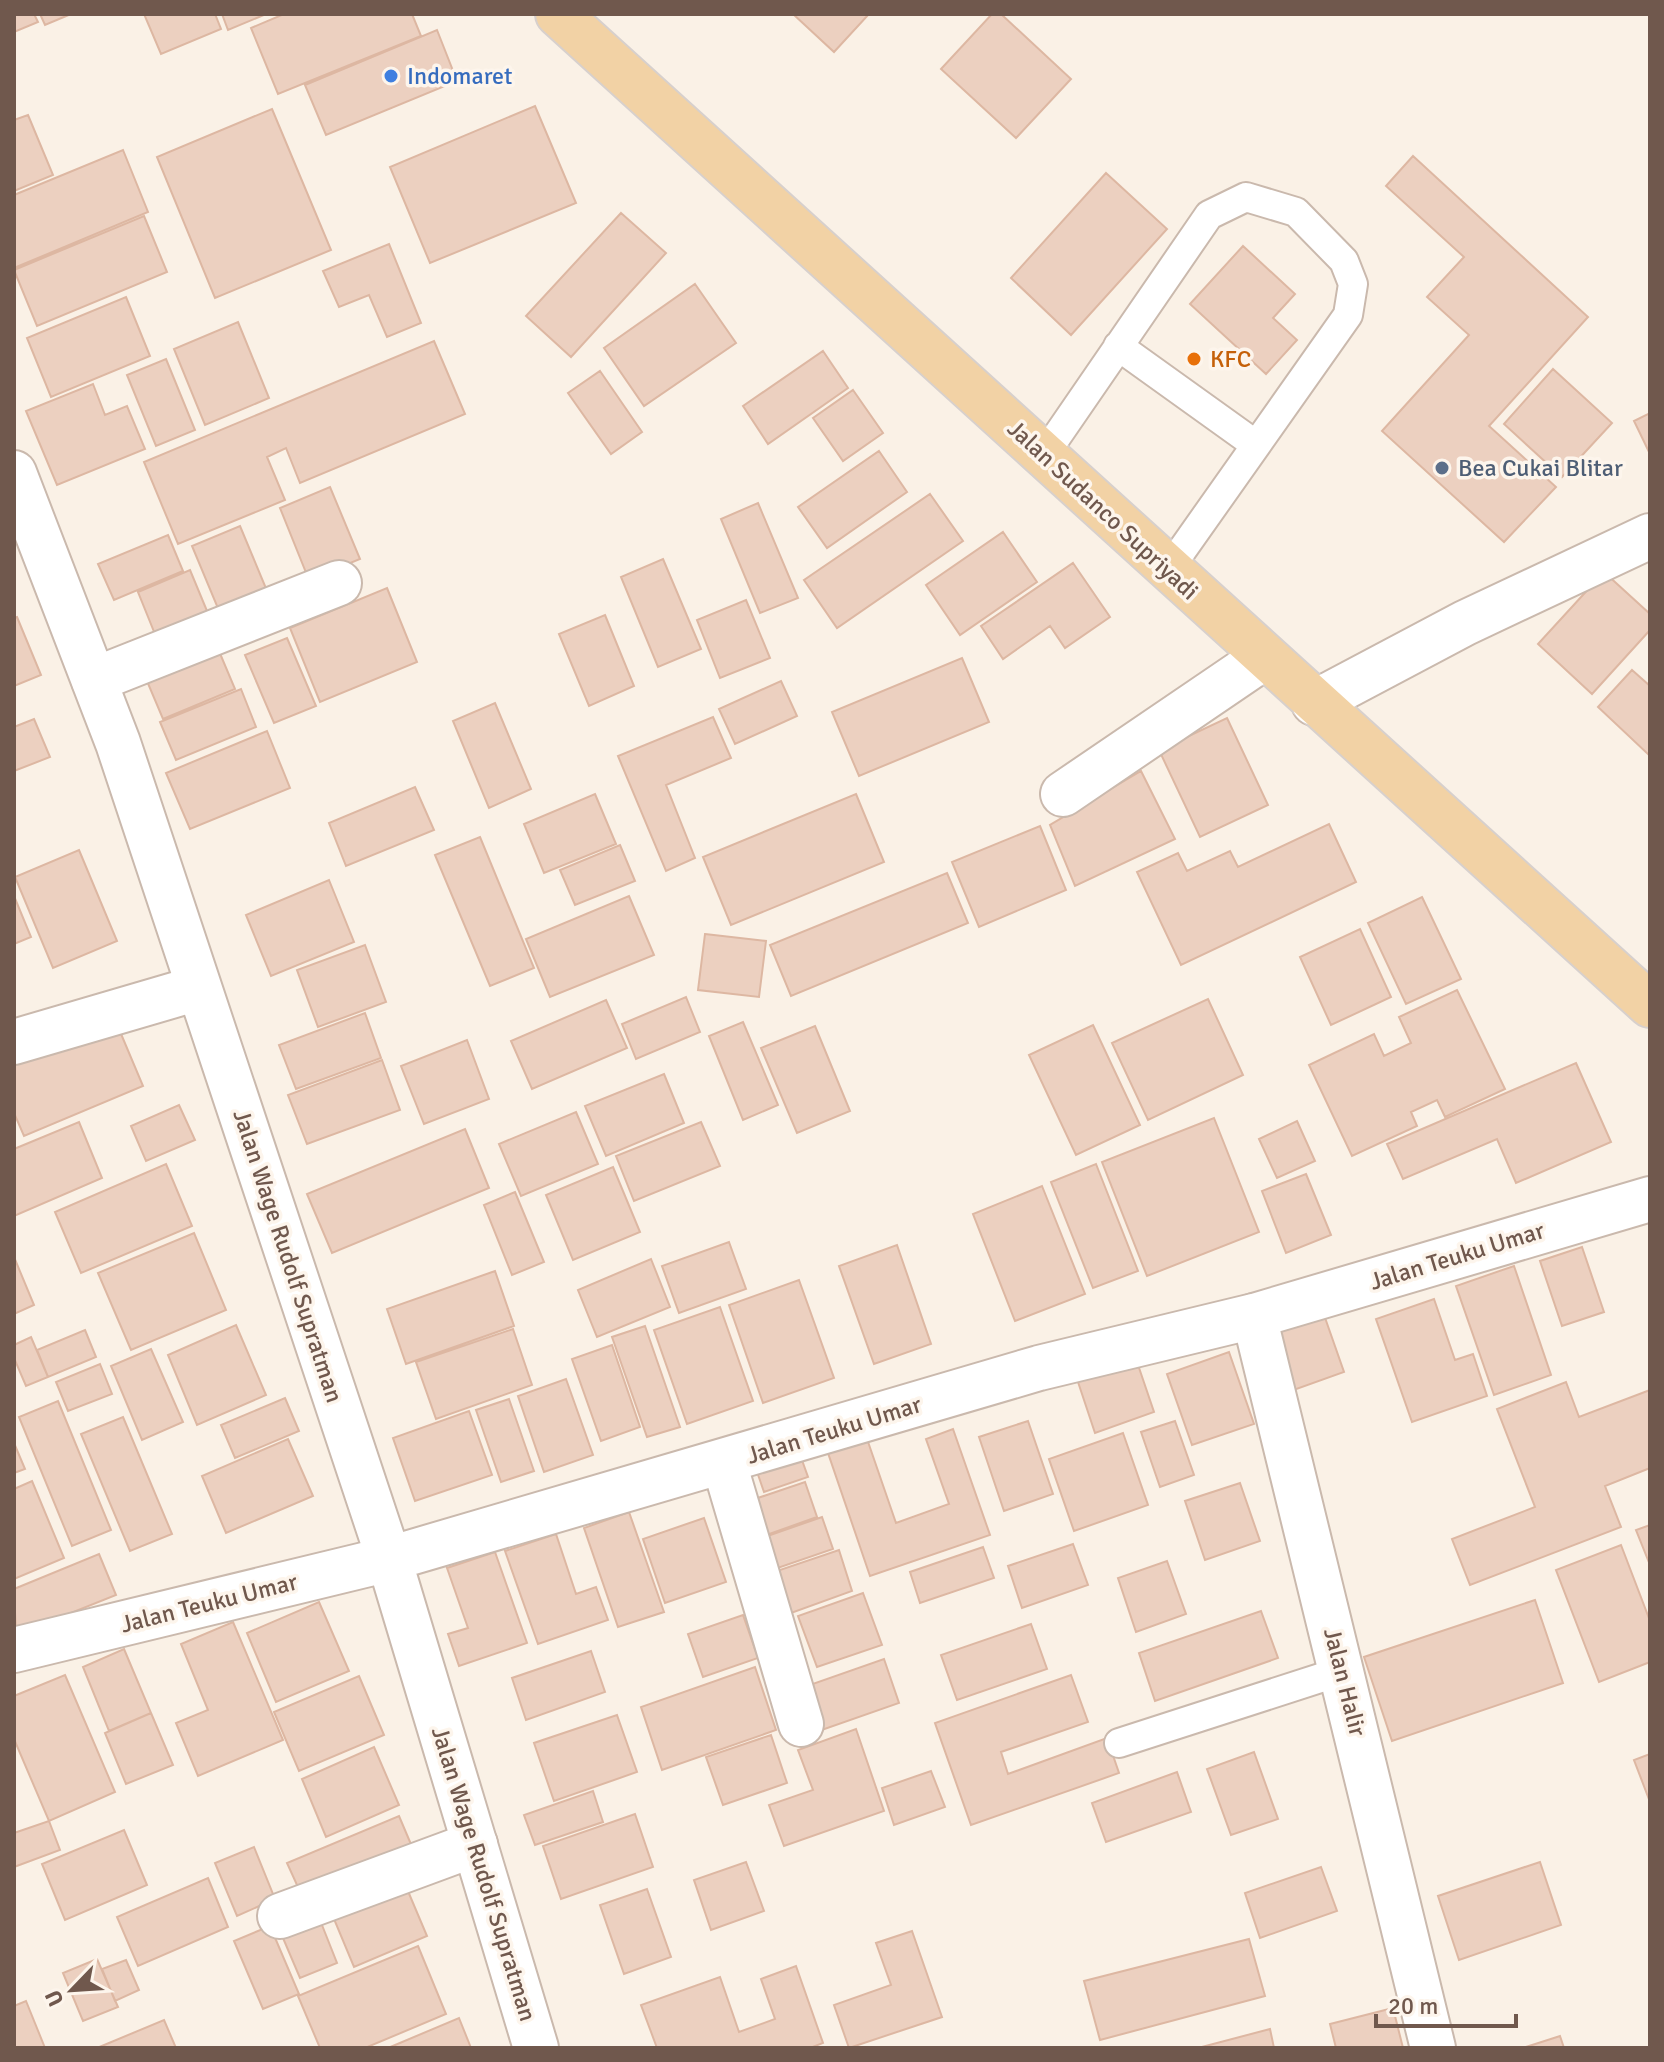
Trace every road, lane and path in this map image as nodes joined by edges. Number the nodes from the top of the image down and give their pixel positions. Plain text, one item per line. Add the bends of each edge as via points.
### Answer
1 (558, 14) edge
2 (1118, 346) junction
3 (1256, 445) junction
4 (1044, 455) junction
5 (14, 473) edge
6 (1650, 536) edge
7 (1168, 570) junction
8 (339, 583) dead end
9 (1263, 658) junction
10 (94, 680) junction
11 (1314, 703) junction
12 (1063, 794) dead end
13 (198, 988) junction
14 (1650, 1005) edge
15 (14, 1042) edge
16 (1650, 1199) edge
17 (1254, 1316) junction
18 (724, 1463) junction
19 (389, 1559) junction
20 (14, 1650) edge
21 (1342, 1671) junction
22 (801, 1724) dead end
23 (1119, 1743) dead end
24 (475, 1844) junction
25 (280, 1916) dead end
26 (536, 2048) edge
27 (1433, 2048) edge

1 - 4 main road, Jalan Sudanco Supriyadi
2 - 3 lane
2 - 3 lane via 1209,215 1246,197 1296,212 1344,261 1353,284 1348,315
2 - 4 lane
3 - 7 lane
4 - 7 main road, Jalan Sudanco Supriyadi
5 - 10 street, Jalan Wage Rudolf Supratman
6 - 11 street via 1465,623
7 - 9 main road, Jalan Sudanco Supriyadi
8 - 10 street
9 - 11 main road, Jalan Sudanco Supriyadi
9 - 12 street
10 - 13 street, Jalan Wage Rudolf Supratman
11 - 14 main road, Jalan Sudanco Supriyadi
13 - 15 street
13 - 19 street, Jalan Wage Rudolf Supratman
16 - 17 street, Jalan Teuku Umar
17 - 18 street, Jalan Teuku Umar via 1039,1368
17 - 21 street, Jalan Halir
18 - 19 street, Jalan Teuku Umar
18 - 22 street
19 - 20 street, Jalan Teuku Umar
19 - 24 street, Jalan Wage Rudolf Supratman
21 - 23 lane
21 - 27 street, Jalan Halir
24 - 25 street
24 - 26 street, Jalan Wage Rudolf Supratman

